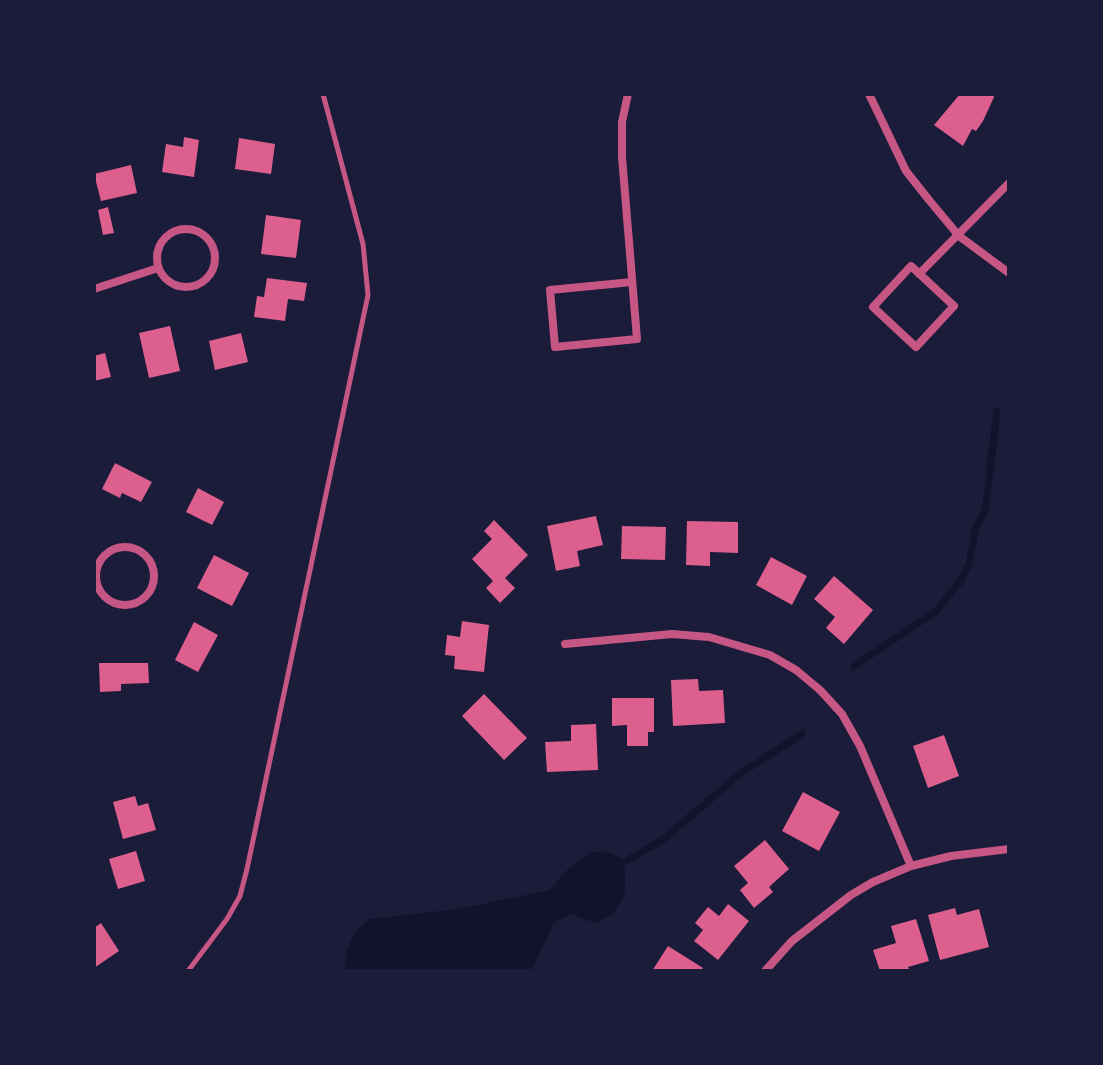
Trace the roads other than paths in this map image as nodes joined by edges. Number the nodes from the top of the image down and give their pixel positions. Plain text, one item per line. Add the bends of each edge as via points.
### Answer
1 (323, 94) edge
2 (628, 94) edge
3 (869, 94) edge
4 (1009, 183) edge
5 (959, 236) junction
6 (158, 268) junction
7 (1009, 273) edge
8 (919, 274) junction
9 (632, 282) junction
10 (94, 289) edge
11 (96, 590) edge
12 (565, 644) dead end
13 (1009, 849) edge
14 (911, 866) junction
15 (188, 971) edge
16 (765, 971) edge

1 - 15 lane via 363,244 368,295 240,896
2 - 9 street via 622,157
3 - 5 street via 906,171
4 - 5 street
5 - 7 street
5 - 8 street
6 - 6 street via 177,286 190,287 212,271 214,248 197,230 169,233 161,243
6 - 10 street
8 - 8 street via 911,266 873,307 916,347 954,306
9 - 9 street via 637,339 555,347 550,290
11 - 11 street via 121,605 138,602 154,581 152,565 143,553 117,548 98,566
12 - 14 street via 672,634 709,637 770,655 796,670 842,714
13 - 14 street
14 - 16 street via 851,895 792,941

